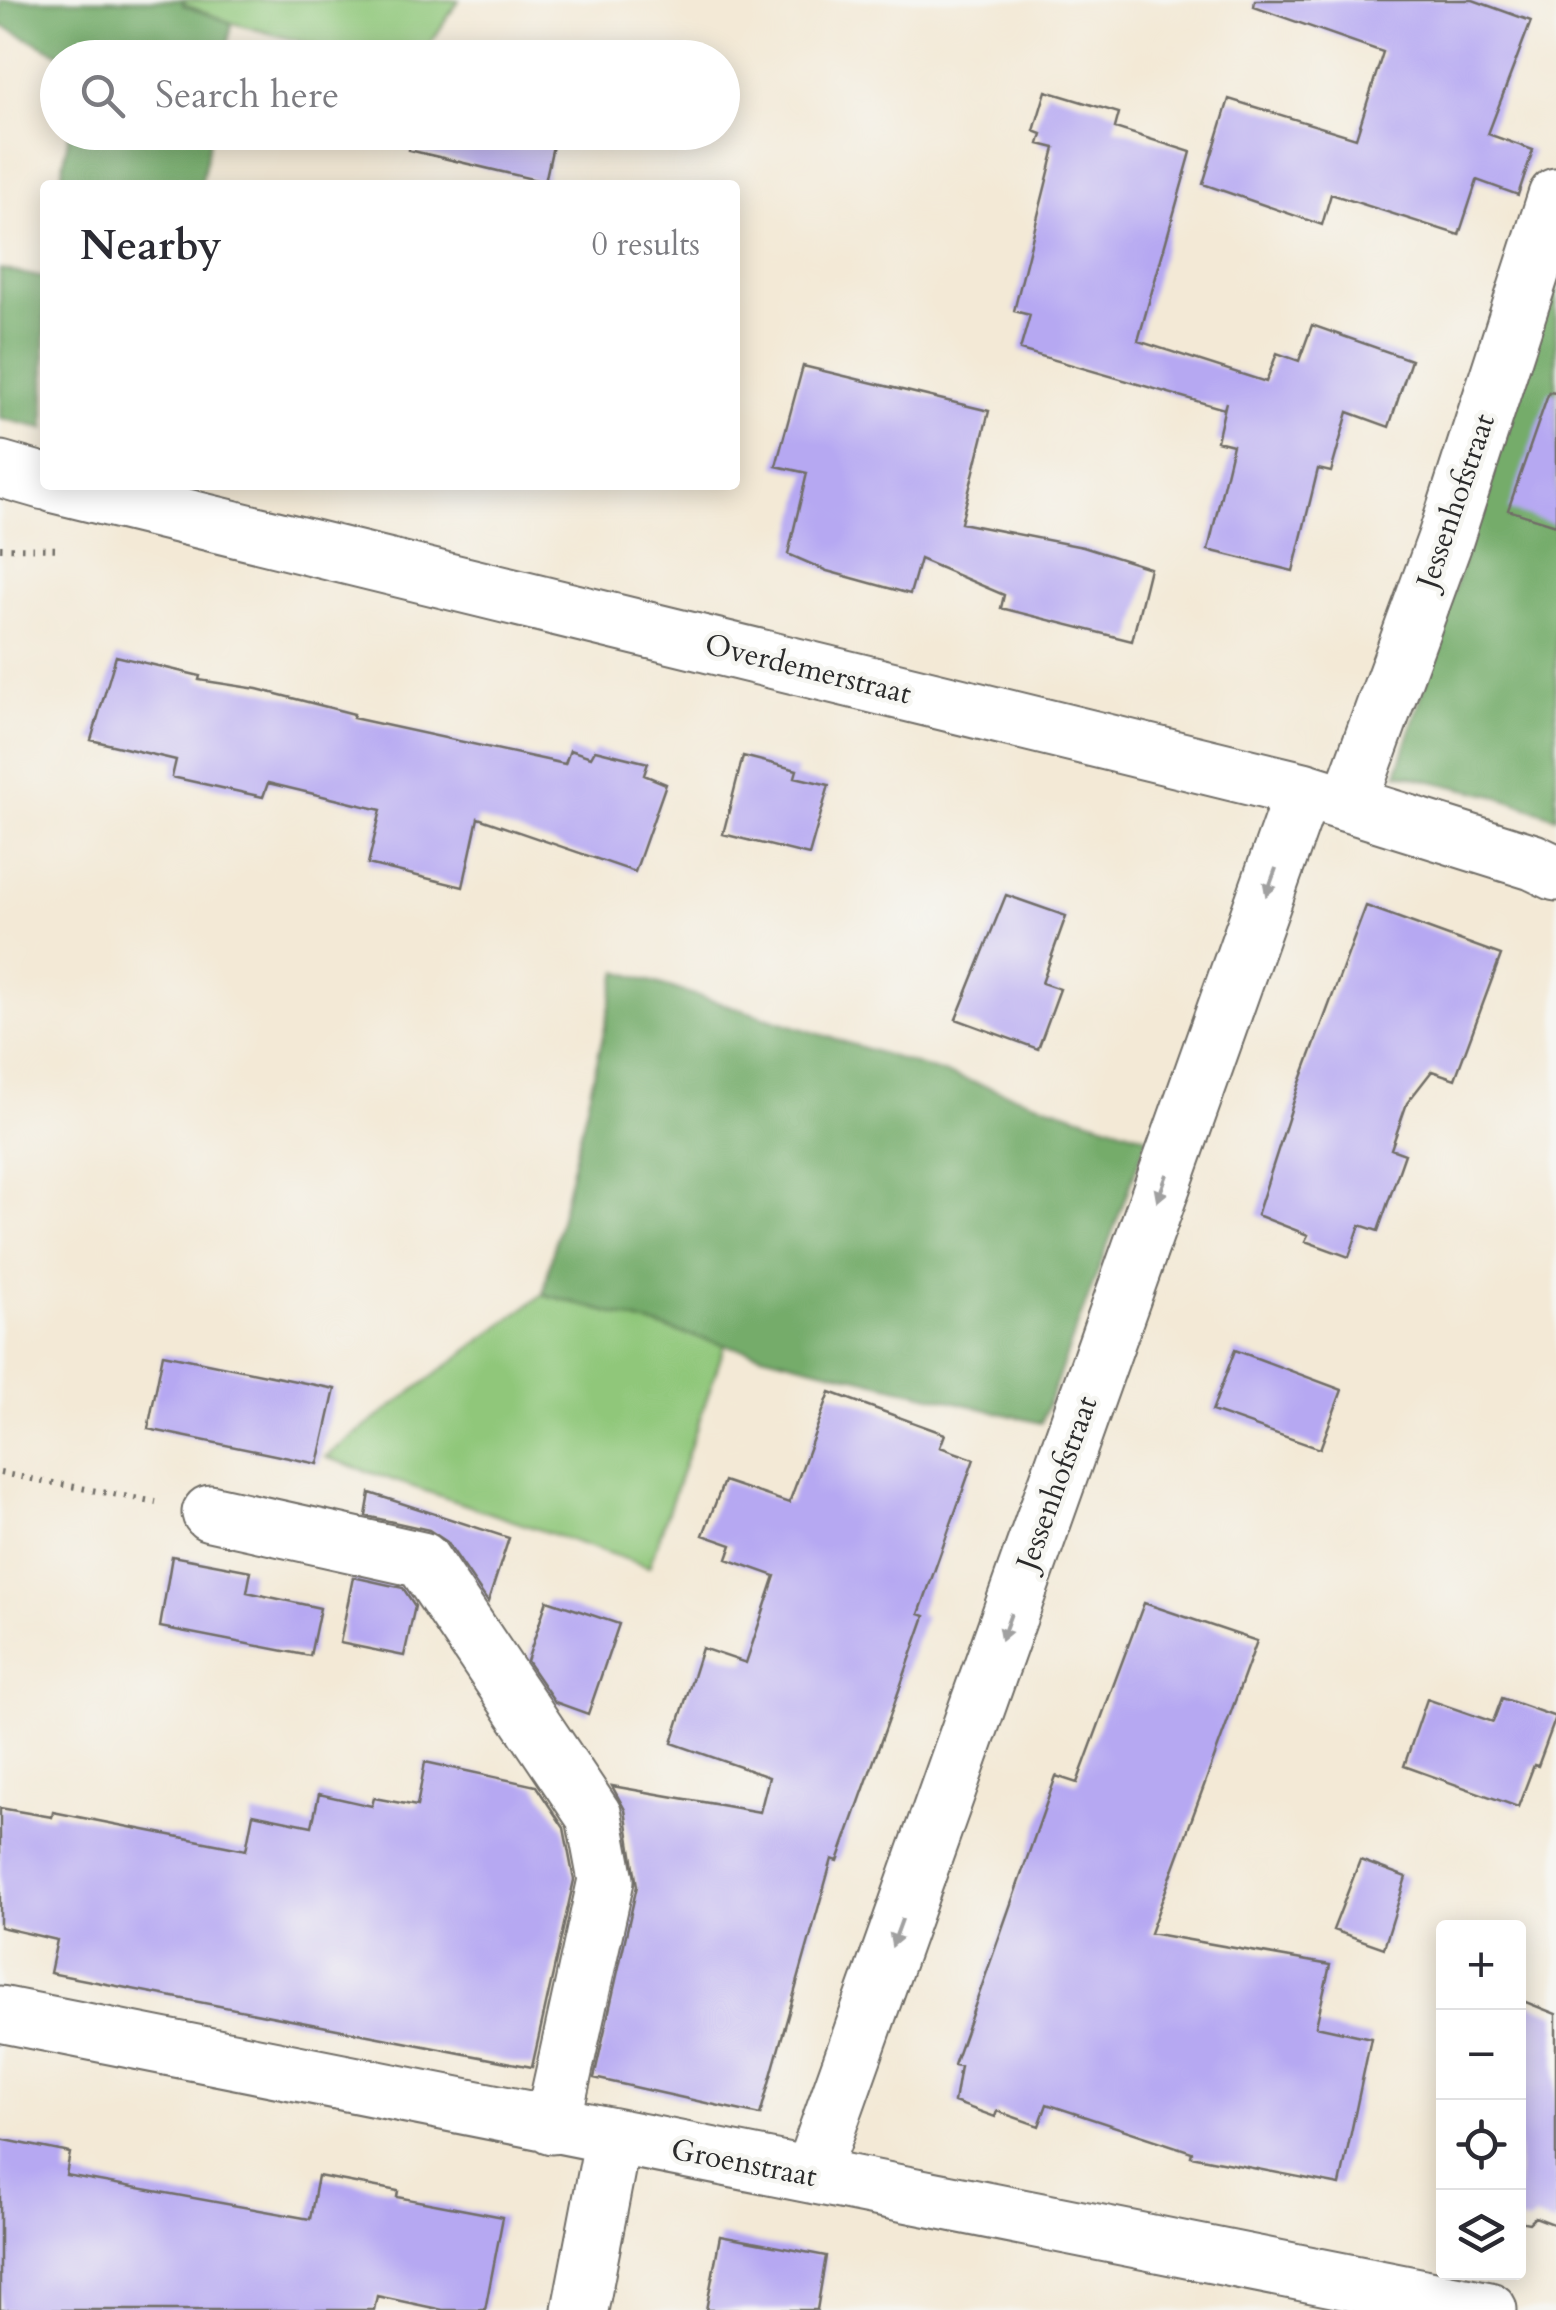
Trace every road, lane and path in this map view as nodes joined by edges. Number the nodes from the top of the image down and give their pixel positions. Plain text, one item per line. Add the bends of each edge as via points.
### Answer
1 (1556, 196) edge
2 (0, 470) edge
3 (40, 481) edge
4 (75, 490) edge
5 (1326, 797) junction
6 (1556, 872) edge
7 (0, 1473) edge
8 (210, 1513) joint
9 (0, 2014) edge
10 (552, 2126) junction
11 (613, 2138) junction
12 (811, 2175) junction
13 (580, 2310) edge
14 (1488, 2310) edge

1 - 5 street, Jessenhofstraat via 1445,540
2 - 3 street
4 - 5 street, Overdemerstraat
5 - 6 street, Overdemerstraat
5 -> 12 street, Jessenhofstraat
7 - 8 path
8 - 10 street via 422,1560 594,1816 606,1880
9 - 10 street, Groenstraat
10 - 11 street, Groenstraat
11 - 12 street, Groenstraat
11 - 13 street
12 - 14 street, Groenstraat

